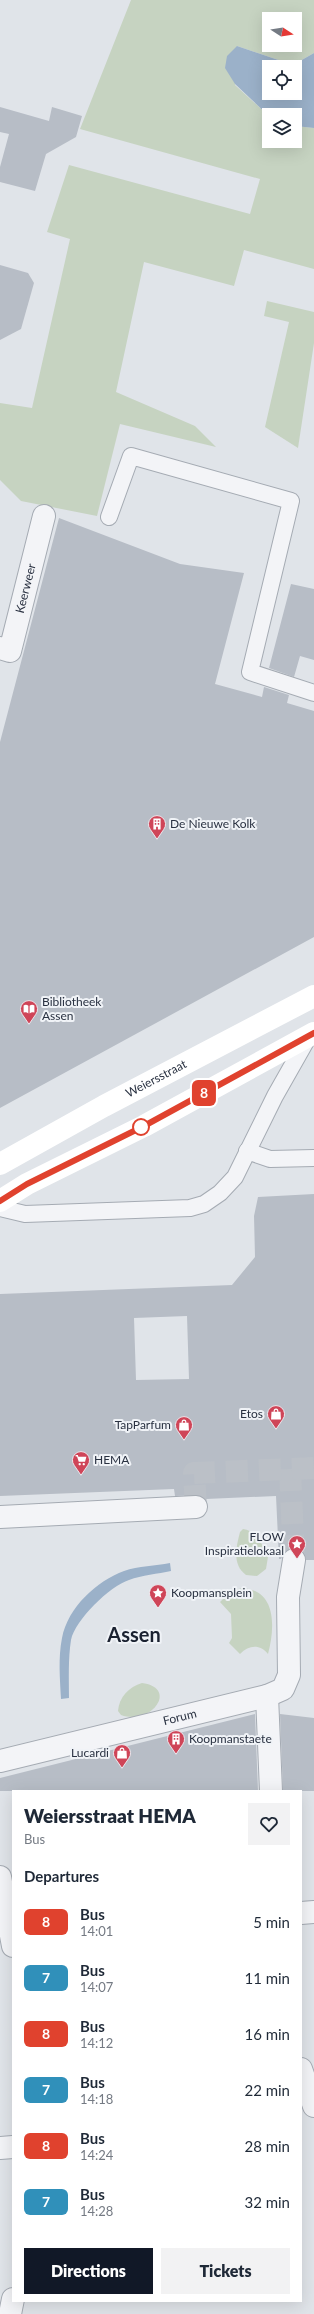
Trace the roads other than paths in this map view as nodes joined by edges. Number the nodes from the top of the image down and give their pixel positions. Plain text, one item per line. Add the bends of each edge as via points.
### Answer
1 (44, 516) dead end
2 (109, 517) dead end
3 (0, 648) edge
4 (314, 693) edge
5 (314, 996) edge
6 (312, 1034) edge
7 (247, 1151) junction
8 (314, 1158) edge
9 (0, 1164) edge
10 (0, 1201) edge
11 (0, 1208) edge
12 (196, 1507) dead end
13 (0, 1517) edge
14 (294, 1560) tunnel mouth
15 (267, 1696) junction
16 (0, 1761) edge
17 (271, 1790) edge
18 (0, 1877) edge
19 (314, 1912) edge
20 (302, 1913) edge
21 (11, 1918) edge
22 (12, 1932) edge
23 (302, 2072) edge
24 (314, 2106) edge
25 (12, 2147) edge
26 (0, 2148) edge
27 (12, 2302) edge
28 (10, 2314) edge

1 - 3 street, Keerweer via 10,651
2 - 4 lane via 131,456 291,501 250,672
5 - 9 main road, Weiersstraat via 104,1106
6 - 7 lane via 275,1096
6 - 10 main road via 144,1126 27,1184
7 - 8 lane via 270,1159
7 - 11 lane via 235,1177 220,1193 204,1204 190,1208 25,1214
12 - 13 street
14 - 15 street via 288,1597 289,1675 283,1689
15 - 16 street, Forum
15 - 17 street
18 - 21 street
19 - 20 street
21 - 22 street
23 - 24 street
25 - 26 street
27 - 28 street

